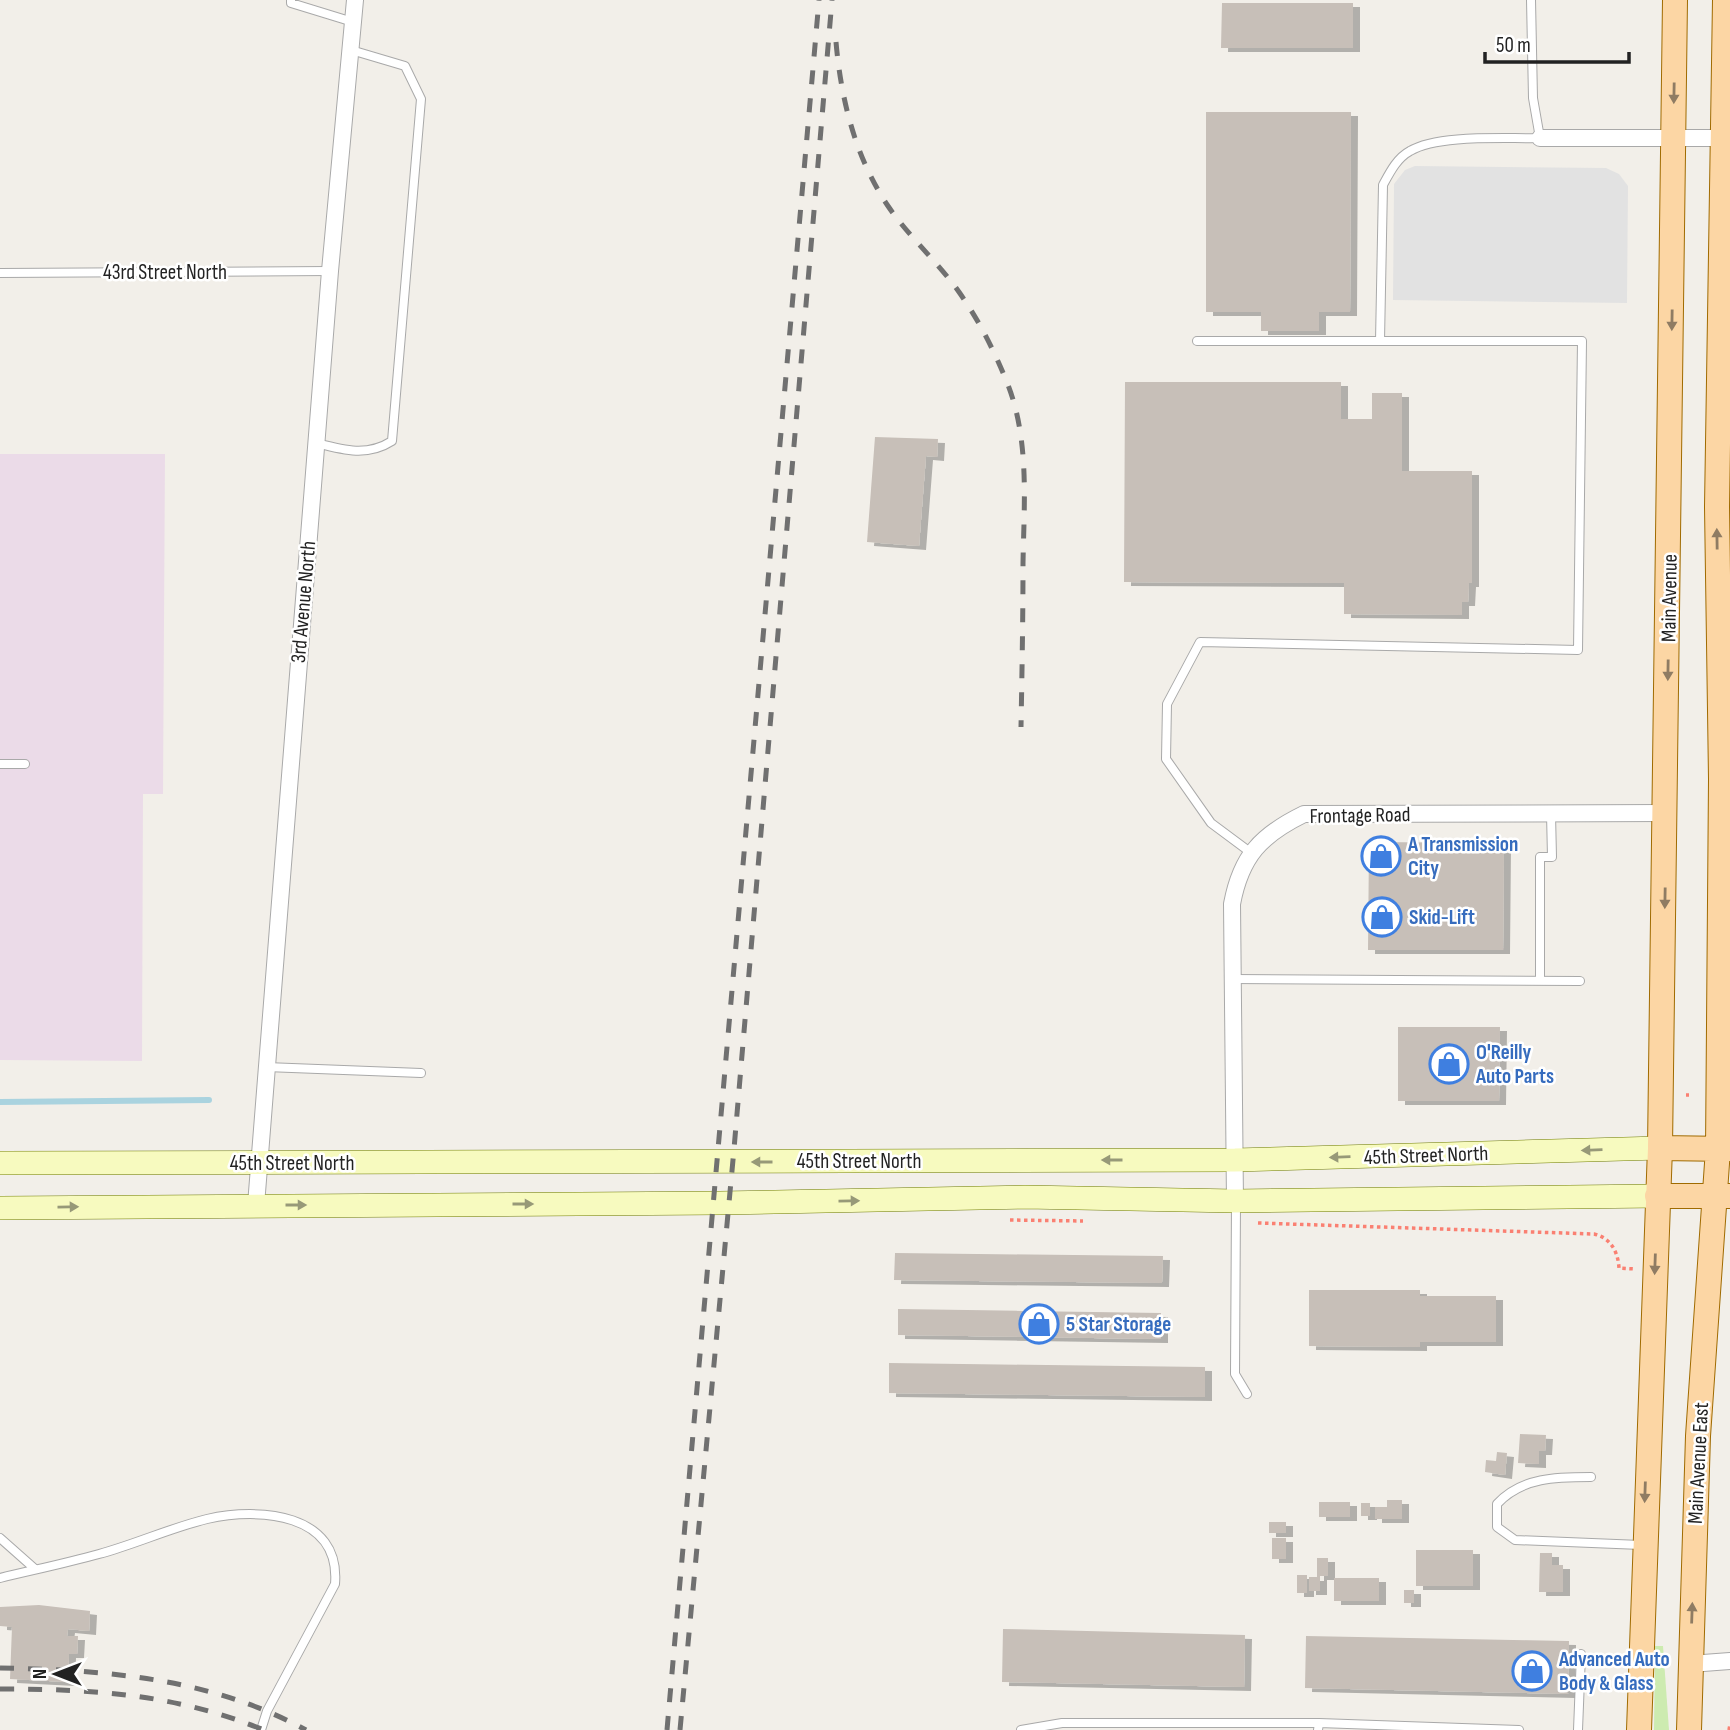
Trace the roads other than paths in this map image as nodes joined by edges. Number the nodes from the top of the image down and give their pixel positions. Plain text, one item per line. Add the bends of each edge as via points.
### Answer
1 (291, 0) edge
2 (355, 0) edge
3 (1531, 0) edge
4 (1675, 0) edge
5 (1725, 0) edge
6 (353, 22) junction
7 (351, 50) junction
8 (1674, 137) junction
9 (1727, 137) edge
10 (1540, 138) junction
11 (330, 271) junction
12 (0, 273) edge
13 (1197, 341) dead end
14 (1380, 341) junction
15 (316, 443) junction
16 (1723, 507) edge
17 (0, 764) edge
18 (25, 764) dead end
19 (1726, 779) edge
20 (1666, 813) junction
21 (1551, 814) junction
22 (1250, 852) junction
23 (1232, 979) junction
24 (1540, 981) junction
25 (1580, 981) dead end
26 (265, 1067) junction
27 (421, 1073) dead end
28 (1660, 1148) junction
29 (1724, 1149) edge
30 (1235, 1160) junction
31 (0, 1163) edge
32 (258, 1163) junction
33 (1657, 1196) junction
34 (1722, 1196) edge
35 (1236, 1200) junction
36 (256, 1205) junction
37 (0, 1208) edge
38 (1247, 1394) dead end
39 (1591, 1477) dead end
40 (0, 1538) edge
41 (1644, 1545) junction
42 (35, 1569) junction
43 (0, 1578) edge
44 (1581, 1654) dead end
45 (1730, 1661) edge
46 (1690, 1664) junction
47 (1319, 1727) edge
48 (261, 1730) edge
49 (1021, 1730) edge
50 (1519, 1730) edge
51 (1578, 1730) edge
52 (1639, 1730) edge
53 (1689, 1730) edge

1 - 6 lane
2 - 6 street, 3rd Avenue North
3 - 10 lane via 1533,98
4 -> 8 main road, Main Avenue
5 - 9 main road
6 - 7 street, 3rd Avenue North
7 - 11 street, 3rd Avenue North
7 - 15 lane via 405,66 421,99 392,441 378,450 352,452
8 - 9 street
8 - 10 street
8 -> 20 main road, Main Avenue
9 - 16 main road
10 - 14 lane via 1429,144 1409,151 1394,166 1383,185
11 - 12 lane, 43rd Street North
11 - 15 street, 3rd Avenue North
13 - 14 lane
14 - 22 lane via 1583,341 1578,650 1200,642 1167,704 1166,758 1211,823
15 - 26 street, 3rd Avenue North
19 -> 16 main road
17 - 18 lane
19 - 29 main road
20 - 21 street, Frontage Road
20 -> 28 main road, Main Avenue
21 - 22 street, Frontage Road via 1304,814 1277,827
21 - 24 lane via 1552,857 1540,857
22 - 23 street, Frontage Road via 1236,880 1232,904
23 - 24 lane
23 - 30 street, Frontage Road
24 - 25 lane
26 - 27 lane
26 - 32 street, 3rd Avenue North
28 - 29 main road, 45th Street North
28 -> 30 main road, 45th Street North
28 - 33 main road, Main Avenue
29 - 34 main road
30 -> 32 main road, 45th Street North
30 - 35 street, Frontage Road
31 - 32 main road, 45th Street North
32 - 36 street, 3rd Avenue North
33 - 34 main road
33 - 35 main road, 45th Street North
33 -> 41 main road
46 -> 34 main road, Main Avenue East via 1698,1436
36 -> 35 main road, 45th Street North via 1025,1197
35 - 38 lane via 1234,1374
37 -> 36 main road, 45th Street North
39 - 41 lane via 1545,1477 1506,1494 1497,1504 1497,1528 1515,1540
40 - 42 lane
41 - 52 main road
42 - 43 lane
42 - 48 lane via 209,1519 239,1515 275,1518 312,1528 332,1553 335,1584
44 - 51 lane
45 - 46 street
46 - 53 main road, Main Avenue East
47 - 49 lane via 1062,1723
47 - 50 lane

